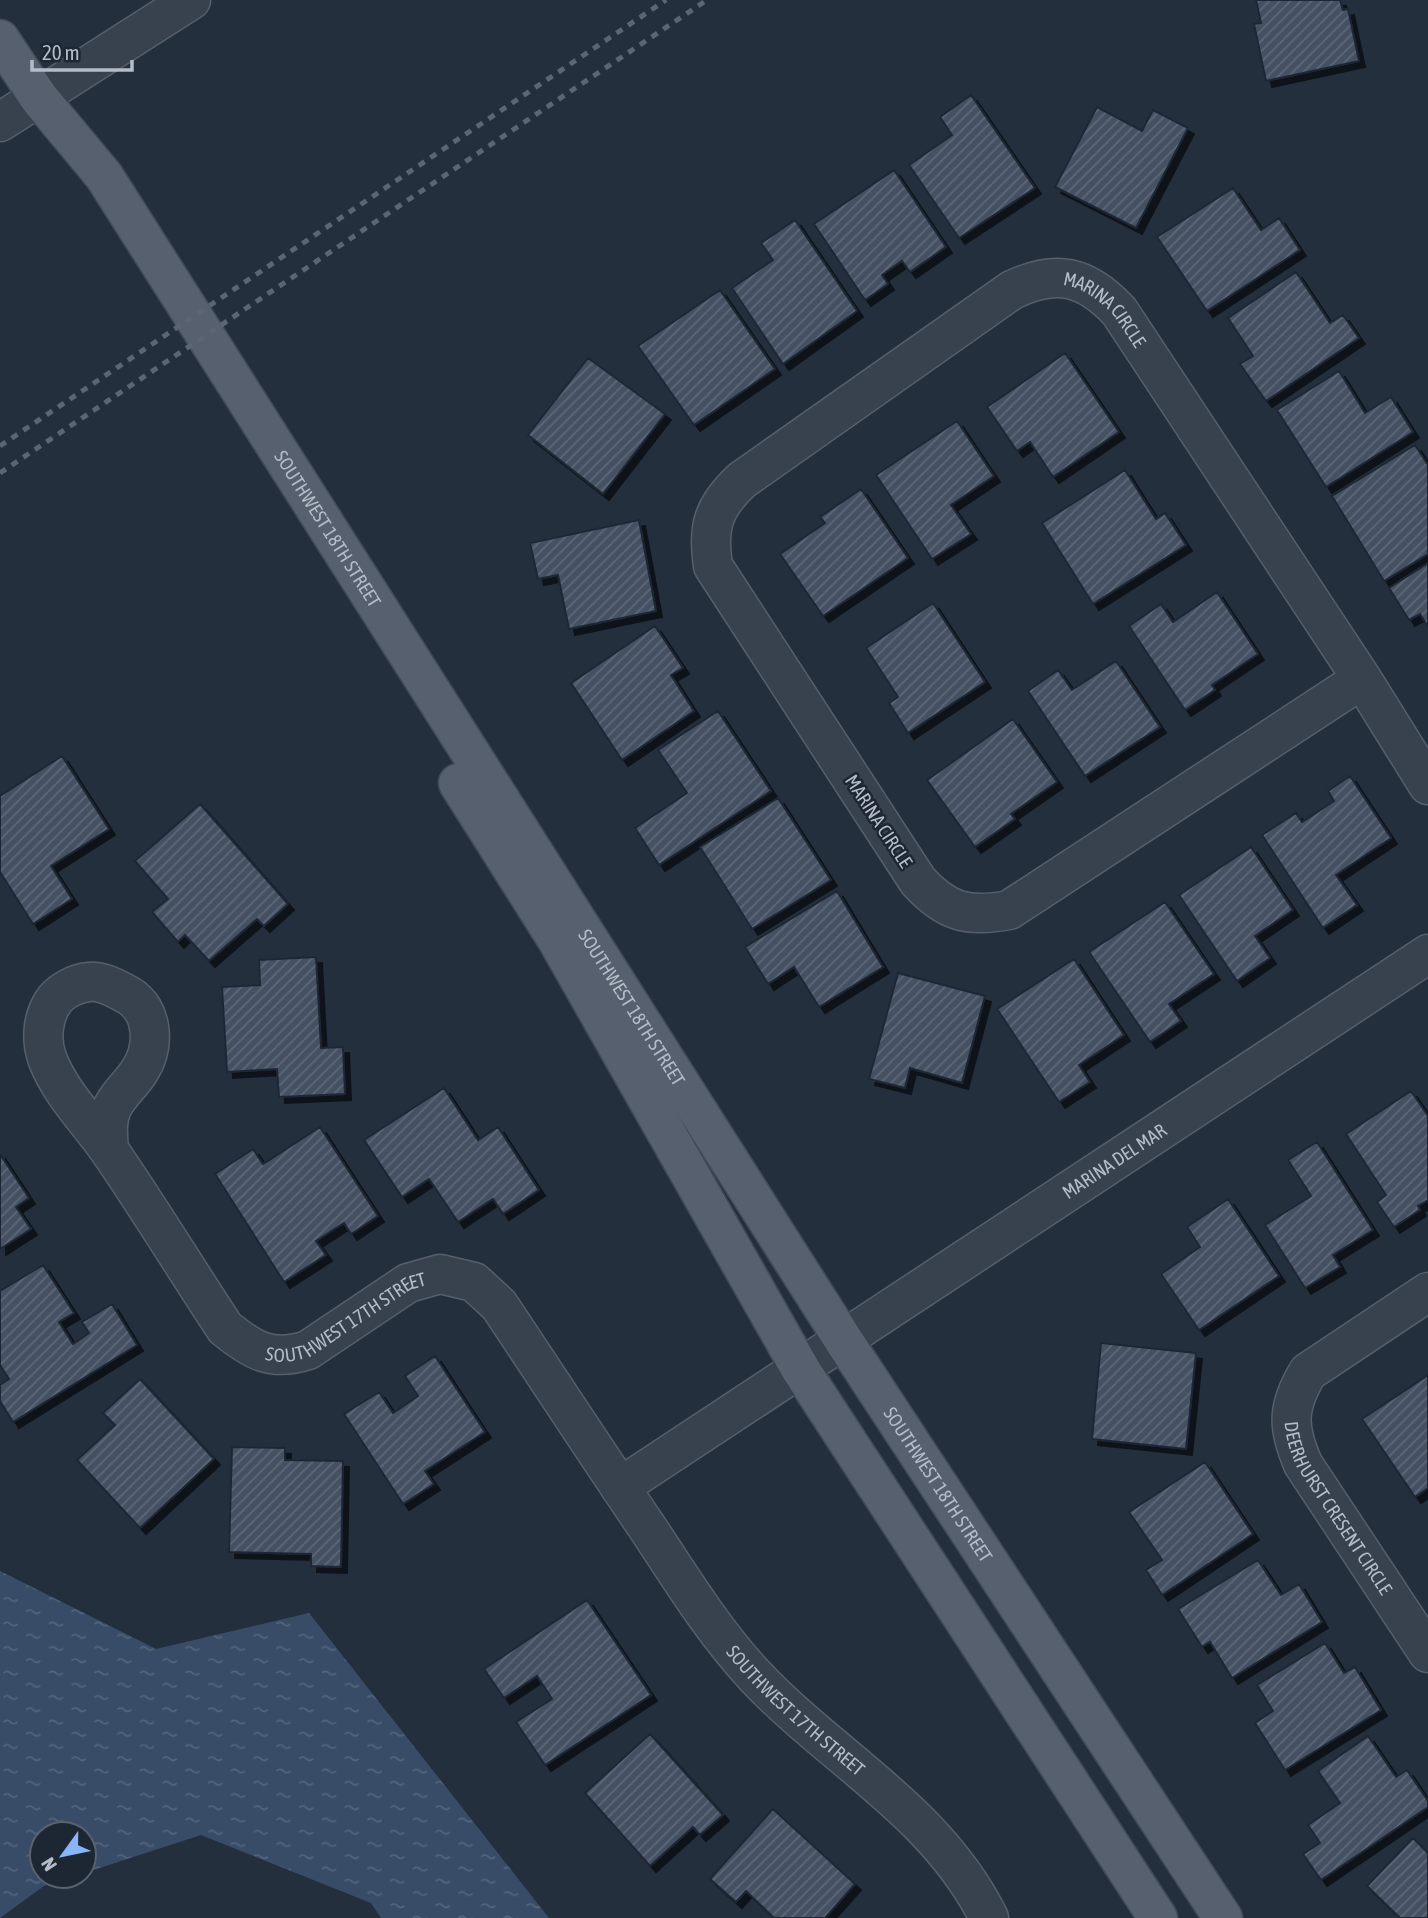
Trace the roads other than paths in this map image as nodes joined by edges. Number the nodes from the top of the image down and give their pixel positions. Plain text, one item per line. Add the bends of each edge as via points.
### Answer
1 (182, 5) edge
2 (0, 39) edge
3 (39, 98) junction
4 (0, 122) edge
5 (1362, 679) junction
6 (1428, 785) edge
7 (1428, 954) edge
8 (109, 1150) dead end
9 (1428, 1292) edge
10 (844, 1341) junction
11 (801, 1370) junction
12 (620, 1487) junction
13 (1428, 1653) edge
14 (989, 1918) edge
15 (1158, 1918) edge
16 (1223, 1918) edge

1 - 3 street
2 - 3 main road, SOUTHWEST 18TH STREET
3 - 4 street
3 - 10 main road, SOUTHWEST 18TH STREET via 104,176
3 - 11 main road, SOUTHWEST 18TH STREET via 87,197 557,940
5 - 5 street, MARINA CIRCLE via 1119,311 1102,293 1081,281 1057,277 1034,280 1012,290 742,480 724,496 713,518 709,542 713,566 918,881 934,899 961,912 985,915 1009,910
5 - 6 street, MARINA CIRCLE
7 - 10 street, MARINA DEL MAR
8 - 12 street, SOUTHWEST 17TH STREET via 225,1328 267,1354 289,1356 308,1350 408,1283 440,1274 474,1282 499,1305
9 - 13 street, DEERHURST CRESENT CIRCLE via 1308,1372 1290,1417 1293,1441 1303,1464
10 - 11 street, MARINA DEL MAR
10 - 16 main road, SOUTHWEST 18TH STREET
11 - 12 street
11 - 15 main road, SOUTHWEST 18TH STREET
12 - 14 street, SOUTHWEST 17TH STREET via 707,1618 754,1675 807,1727 922,1824 967,1881

